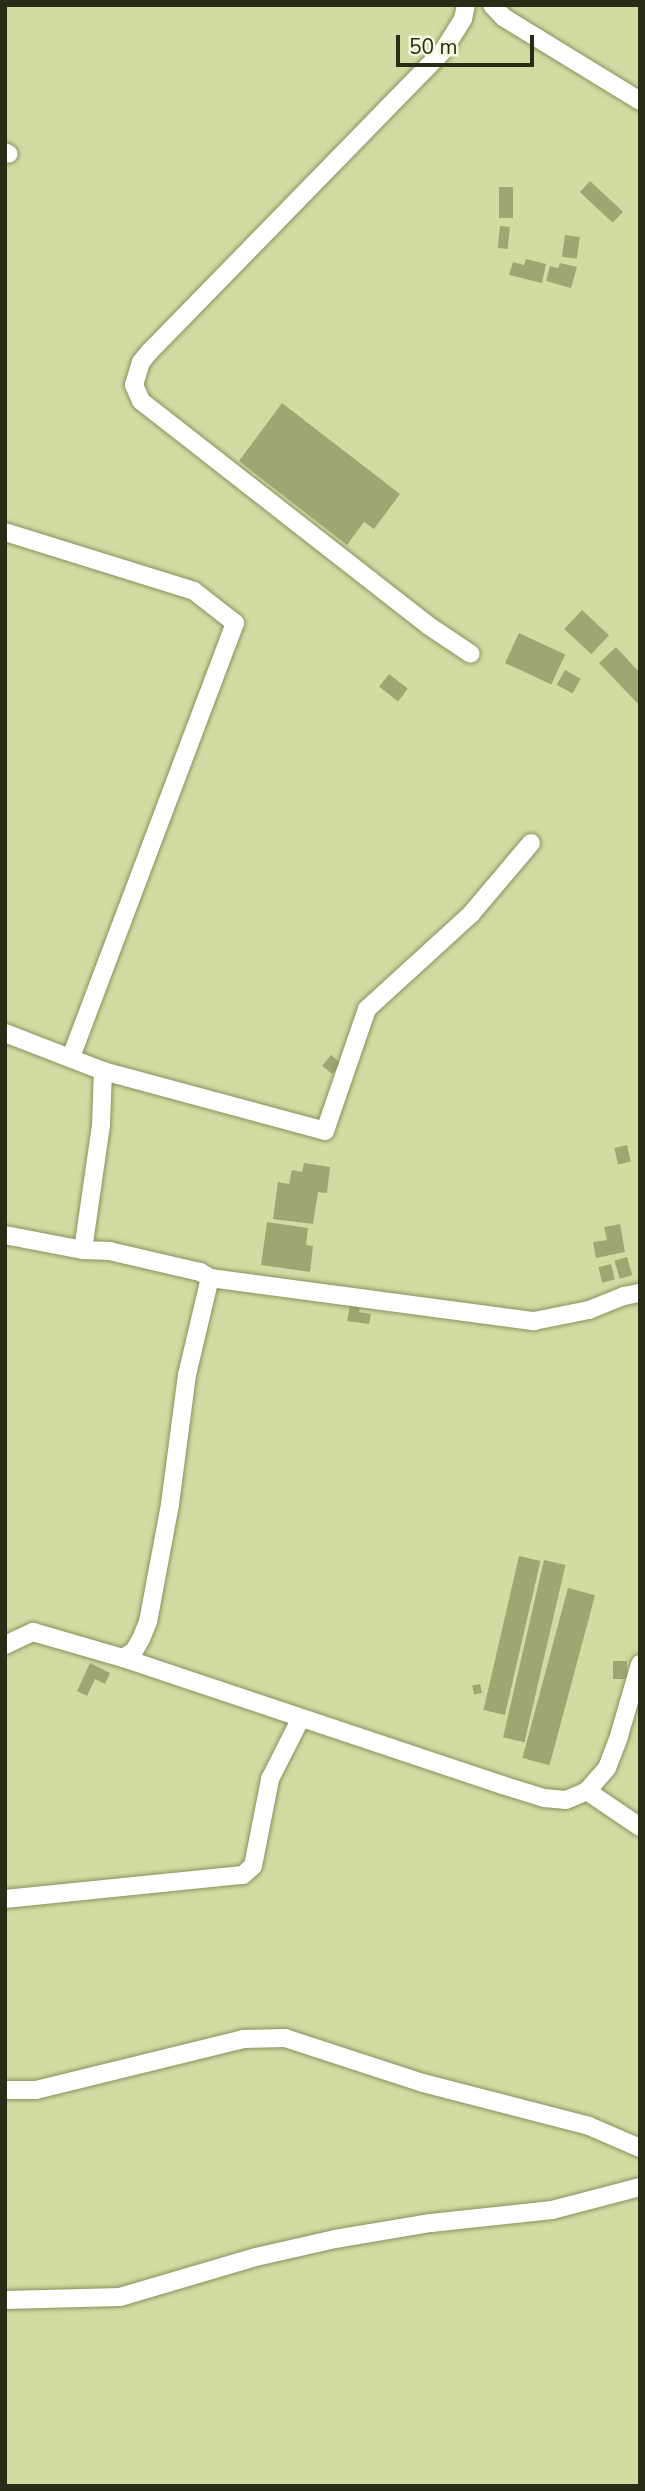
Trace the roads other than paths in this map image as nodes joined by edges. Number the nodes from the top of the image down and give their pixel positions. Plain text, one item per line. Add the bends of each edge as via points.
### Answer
1 (466, 5) edge
2 (492, 5) edge
3 (640, 102) edge
4 (5, 532) edge
5 (471, 654) dead end
6 (531, 843) dead end
7 (5, 1033) edge
8 (71, 1058) junction
9 (103, 1071) junction
10 (5, 1235) edge
11 (82, 1250) junction
12 (209, 1278) junction
13 (640, 1293) edge
14 (5, 1645) edge
15 (123, 1658) junction
16 (640, 1664) edge
17 (300, 1718) junction
18 (587, 1791) junction
19 (640, 1827) edge
20 (5, 1899) edge
21 (5, 2090) edge
22 (640, 2148) edge
23 (640, 2187) edge
24 (5, 2300) edge

1 - 5 street via 444,50 150,351 134,385 141,401
2 - 3 street via 503,17
4 - 8 street via 194,591 236,623
6 - 9 street via 471,914 367,1009 325,1131
7 - 8 street
8 - 9 street
9 - 11 street via 102,1125
10 - 11 street
11 - 12 street via 110,1251
12 - 13 street via 534,1321
12 - 15 street via 187,1375 148,1622 134,1651
14 - 15 street via 33,1632
15 - 17 street
16 - 18 street via 607,1768
17 - 18 street via 544,1798 566,1800
17 - 20 street via 270,1779 253,1866 243,1875
18 - 19 street
21 - 22 street via 36,2090 243,2039 285,2038 423,2083 589,2126
23 - 24 street via 552,2210 335,2239 120,2297

